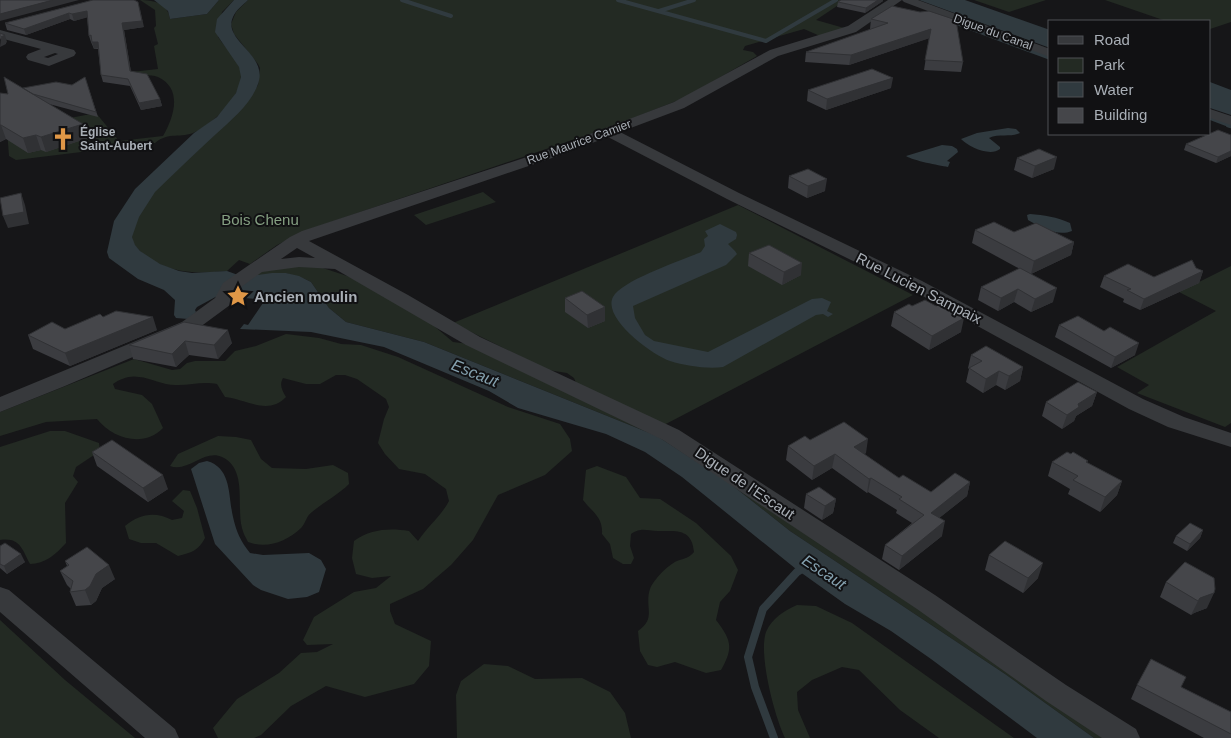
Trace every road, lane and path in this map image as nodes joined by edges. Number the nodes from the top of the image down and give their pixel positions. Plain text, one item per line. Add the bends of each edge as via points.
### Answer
1 (896, 0) edge
2 (908, 0) edge
3 (0, 34) edge
4 (53, 49) dead end
5 (1048, 52) edge
6 (1211, 113) edge
7 (1231, 121) edge
8 (609, 132) junction
9 (296, 241) junction
10 (342, 267) junction
11 (250, 272) junction
12 (0, 404) edge
13 (1231, 440) edge
14 (0, 597) edge
15 (165, 738) edge
16 (1126, 738) edge

1 - 8 street, Rue Maurice Camier via 852,29 774,53 689,100
2 - 5 street, Digue du Canal
3 - 4 street
6 - 7 street
8 - 9 street, Rue Maurice Camier
8 - 13 street, Rue Lucien Sampaix via 916,285 1136,404 1176,422
9 - 10 street, Digue de l'Escaut
9 - 11 street, Rue Maurice Camier
10 - 11 street, Digue de l'Escaut via 299,262
10 - 16 street, Digue de l'Escaut via 473,342 671,435
11 - 12 street, Rue Maurice Camier via 229,287 213,310 189,326
14 - 15 street

